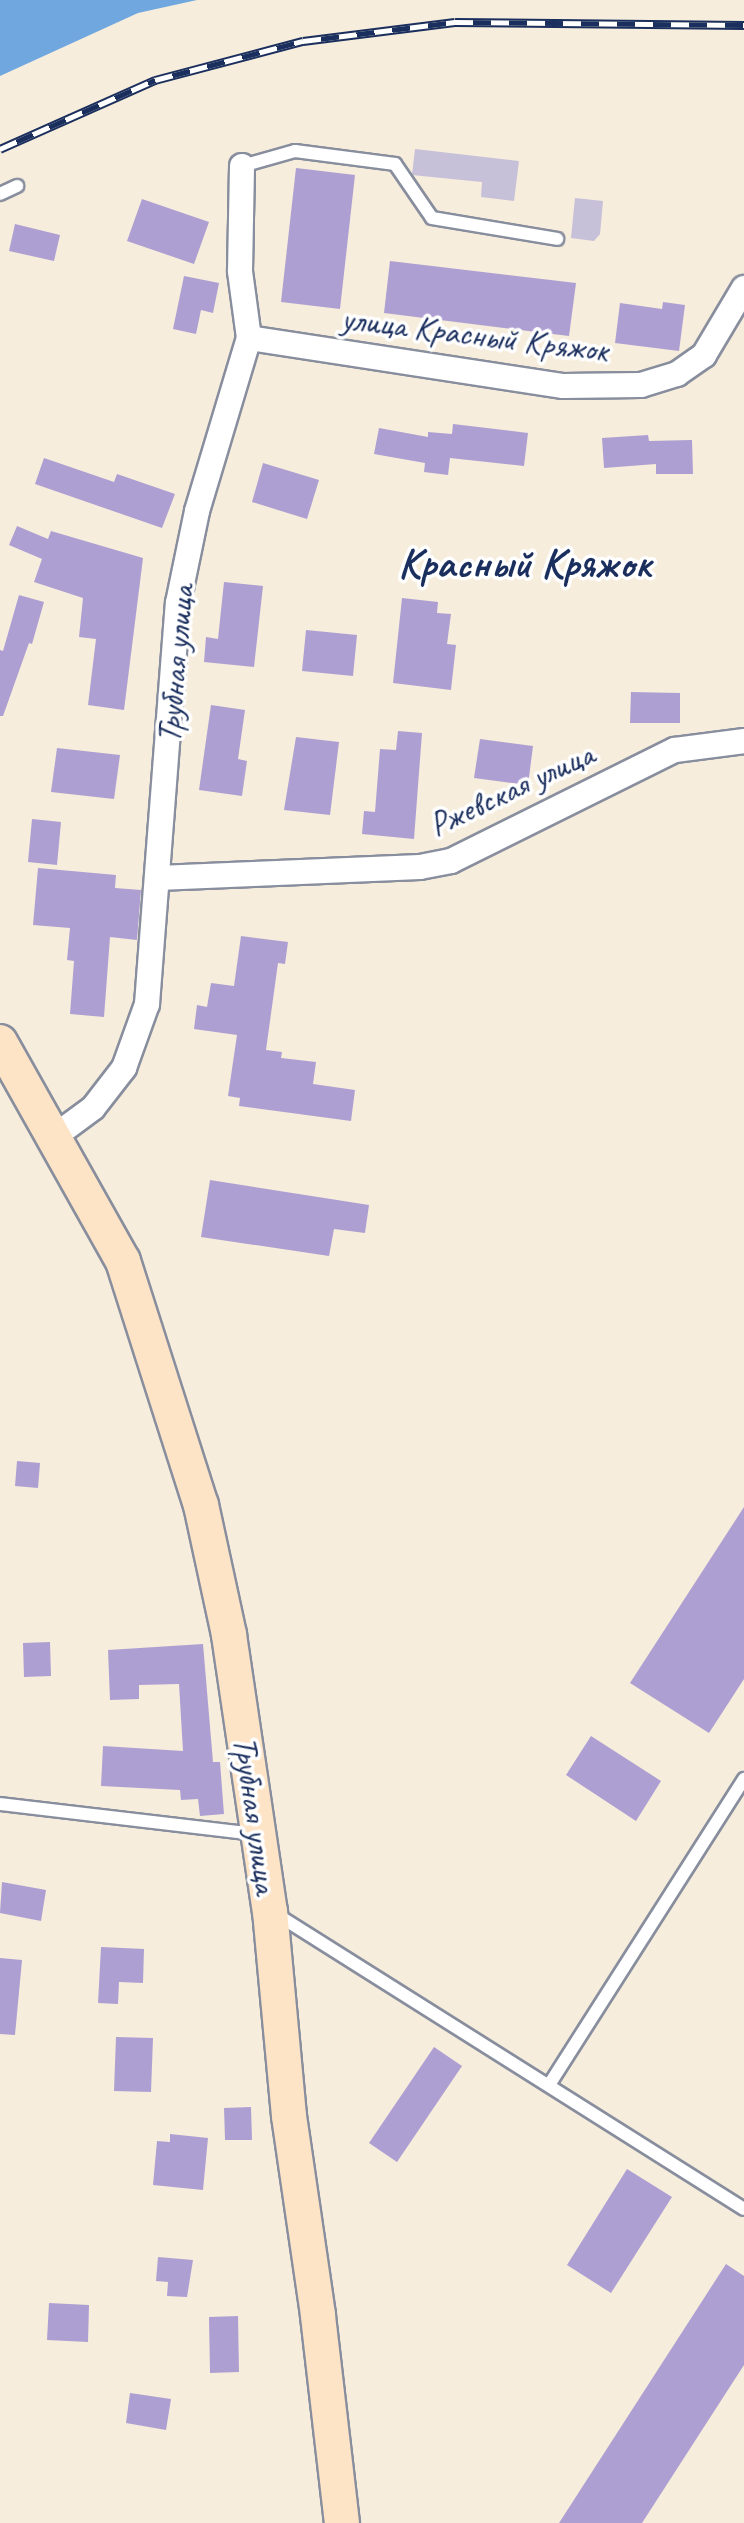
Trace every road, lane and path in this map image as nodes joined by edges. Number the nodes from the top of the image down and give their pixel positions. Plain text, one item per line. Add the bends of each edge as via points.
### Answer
1 (242, 166) joint
2 (17, 186) dead end
3 (0, 194) edge
4 (557, 239) dead end
5 (744, 288) edge
6 (249, 338) junction
7 (744, 741) edge
8 (158, 878) junction
9 (0, 1042) edge
10 (55, 1136) junction
11 (744, 1779) edge
12 (0, 1804) edge
13 (260, 1834) junction
14 (270, 1911) junction
15 (549, 2085) junction
16 (744, 2209) edge
17 (342, 2523) edge

1 - 4 lane via 295,151 395,164 432,218
1 - 6 street, Трубная улица via 240,271
2 - 3 lane
5 - 6 street, улица Красный Кряжок via 704,355 677,374 641,385 563,386
6 - 8 street, Трубная улица via 197,511 178,603
7 - 8 street, Ржевская улица via 675,750 451,861 420,867
8 - 10 street, Трубная улица via 141,1029 124,1068 93,1108
9 - 10 main road, Трубная улица
10 - 13 main road, Трубная улица via 123,1261 201,1505 229,1635
11 - 15 lane
12 - 13 lane
13 - 14 main road, Трубная улица
14 - 15 lane
14 - 17 main road, Трубная улица via 289,2116
15 - 16 lane

